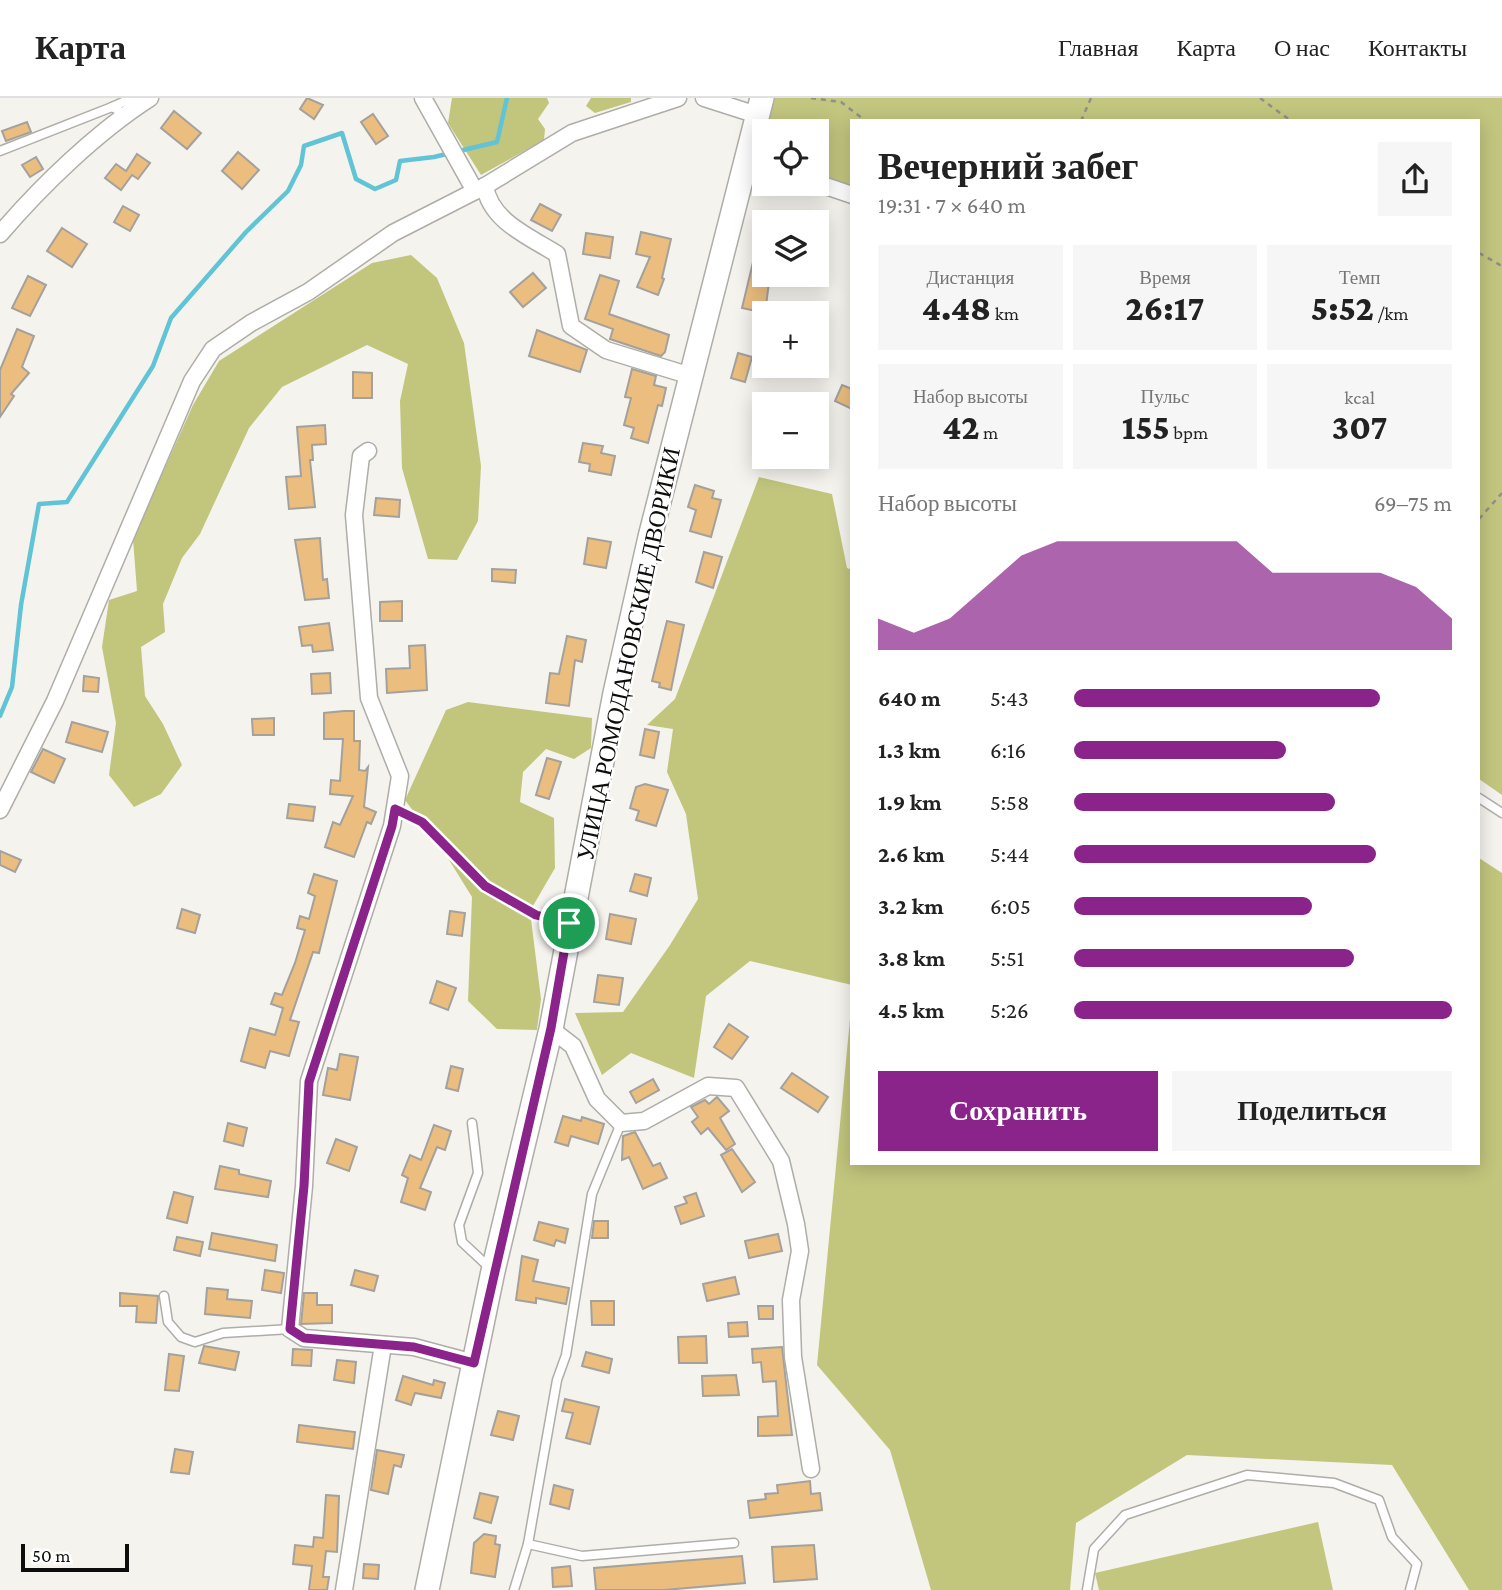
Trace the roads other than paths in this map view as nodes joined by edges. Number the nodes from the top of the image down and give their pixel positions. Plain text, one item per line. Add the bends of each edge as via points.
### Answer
1 (132, 98) edge
2 (150, 98) edge
3 (423, 98) edge
4 (678, 98) edge
5 (704, 98) edge
6 (759, 106) edge
7 (119, 111) junction
8 (0, 151) edge
9 (752, 174) edge
10 (829, 187) edge
11 (480, 188) junction
12 (850, 194) edge
13 (0, 234) edge
14 (691, 376) junction
15 (368, 451) dead end
16 (1480, 799) edge
17 (395, 809) junction
18 (0, 810) edge
19 (1502, 813) edge
20 (569, 923) junction
21 (551, 1028) junction
22 (472, 1123) dead end
23 (621, 1123) junction
24 (494, 1271) junction
25 (164, 1296) dead end
26 (290, 1329) junction
27 (383, 1345) junction
28 (474, 1363) junction
29 (811, 1469) dead end
30 (734, 1543) dead end
31 (528, 1544) junction
32 (344, 1590) edge
33 (427, 1590) edge
34 (514, 1590) edge
35 (1087, 1590) edge
36 (1410, 1590) edge

1 - 7 lane
2 - 7 street
3 - 11 street
4 - 11 street via 572,133
5 - 6 street
7 - 8 lane
7 - 13 street
9 - 14 street, УЛИЦА РОМОДАНОВСКИЕ ДВОРИКИ
10 - 12 street
11 - 14 street via 494,211 557,254 571,326 606,350
11 - 18 street via 393,233 308,292 213,349 192,381 55,701
14 - 20 street, УЛИЦА РОМОДАНОВСКИЕ ДВОРИКИ via 650,537
15 - 17 street via 361,456 354,515 369,698 400,776
16 - 19 lane
17 - 20 lane via 422,822 485,886 536,915
17 - 26 street via 309,1082
20 - 21 street, УЛИЦА РОМОДАНОВСКИЕ ДВОРИКИ
21 - 23 street via 573,1046 597,1100
21 - 24 street, УЛИЦА РОМОДАНОВСКИЕ ДВОРИКИ
22 - 24 lane via 478,1173 459,1225 462,1242
23 - 29 street via 644,1121 708,1086 736,1088 782,1161 800,1251 791,1300 793,1357
23 - 31 lane via 592,1194
24 - 28 street, УЛИЦА РОМОДАНОВСКИЕ ДВОРИКИ
25 - 26 lane via 168,1322 181,1337 195,1342 223,1334
26 - 27 street via 304,1338
27 - 28 street via 414,1347
27 - 32 street
28 - 33 street, УЛИЦА РОМОДАНОВСКИЕ ДВОРИКИ
30 - 31 lane via 582,1556
31 - 34 lane
35 - 36 lane via 1094,1549 1125,1515 1247,1475 1334,1483 1379,1500 1392,1537 1417,1564

